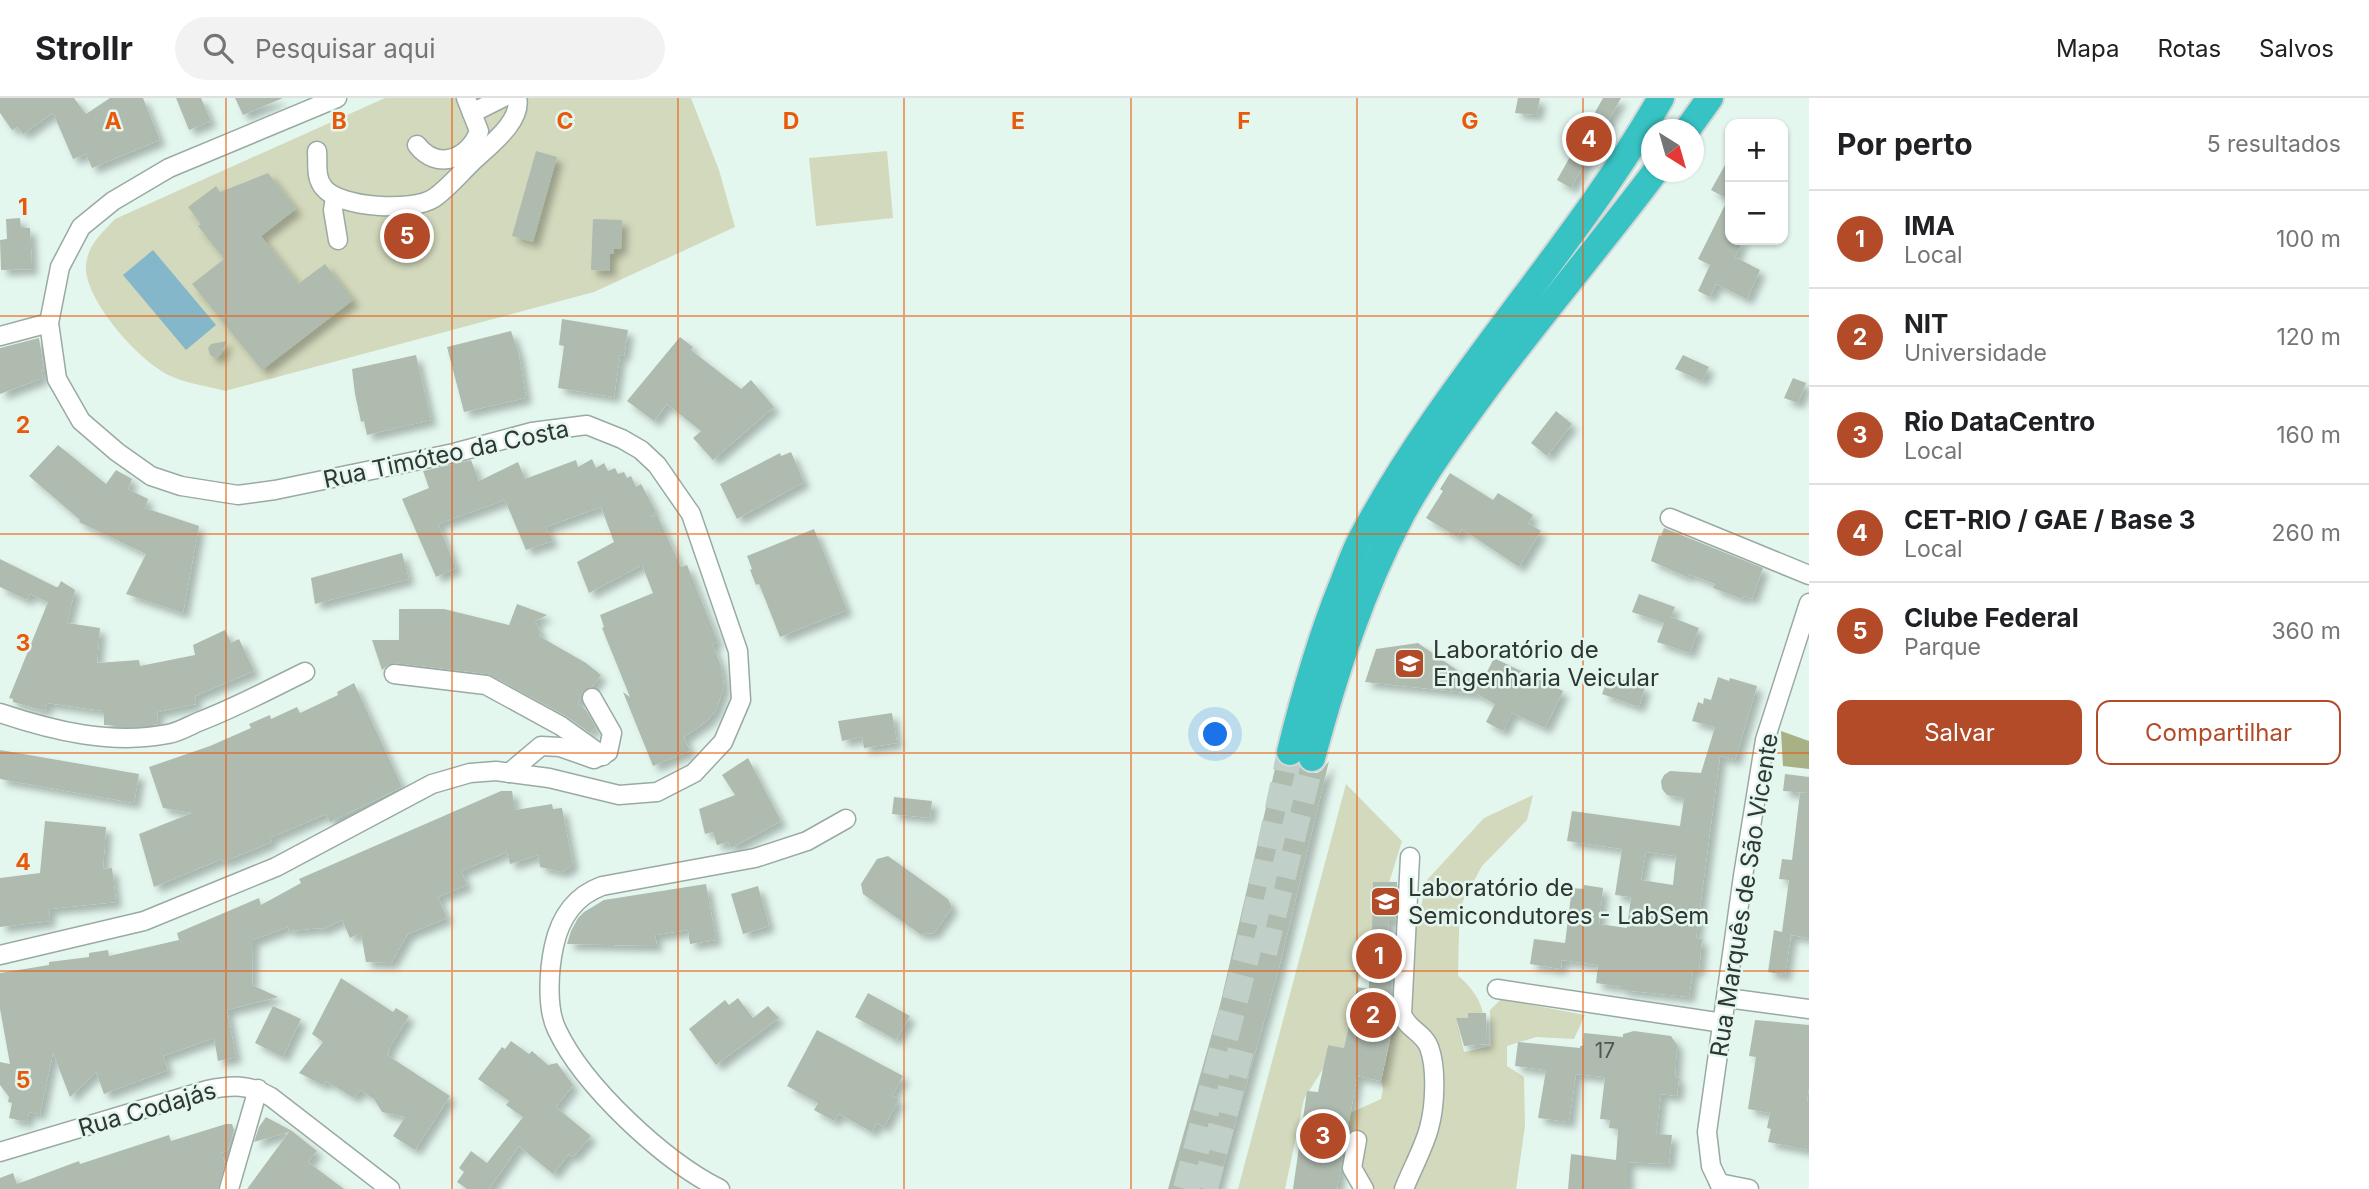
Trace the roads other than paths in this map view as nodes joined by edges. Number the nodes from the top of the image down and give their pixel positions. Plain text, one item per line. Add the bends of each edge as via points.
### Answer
1 (337, 98) edge
2 (502, 98) edge
3 (517, 98) edge
4 (1661, 98) edge
5 (1710, 98) edge
6 (469, 105) edge
7 (1649, 119) edge
8 (1695, 119) edge
9 (1641, 131) edge
10 (417, 145) dead end
11 (317, 151) dead end
12 (468, 158) junction
13 (1647, 182) edge
14 (335, 197) junction
15 (338, 240) dead end
16 (50, 323) junction
17 (0, 336) edge
18 (1670, 518) dead end
19 (1809, 575) edge
20 (1809, 603) edge
21 (1804, 636) edge
22 (305, 672) dead end
23 (394, 674) dead end
24 (592, 698) dead end
25 (0, 713) edge
26 (561, 726) junction
27 (546, 746) junction
28 (603, 756) junction
29 (509, 773) junction
30 (846, 819) dead end
31 (1410, 856) dead end
32 (0, 955) edge
33 (1497, 989) dead end
34 (1727, 998) junction
35 (1809, 1009) edge
36 (1723, 1023) junction
37 (258, 1090) junction
38 (1357, 1140) dead end
39 (0, 1152) edge
40 (1721, 1186) edge
41 (229, 1189) edge
42 (390, 1189) edge
43 (720, 1189) edge
44 (1364, 1189) edge
45 (1404, 1189) edge
46 (1749, 1189) edge

1 - 16 street, Rua Timóteo da Costa via 169,167 113,201 81,227 60,267
2 - 6 street
3 - 12 street via 513,121
4 - 7 highway
5 - 8 highway
6 - 12 street via 479,131
9 - 13 highway via 1575,230 1440,411 1359,543 1314,662 1301,755 1374,570 1404,511 1510,355
10 - 12 street via 433,160
11 - 14 street via 318,179
12 - 14 street via 433,198 416,206
14 - 15 street
16 - 17 street
16 - 29 street, Rua Timóteo da Costa via 57,379 81,421 151,476 181,486 238,495 275,490 532,432 587,425 622,439 657,465 691,514 738,651 741,700 723,741 694,772 657,792 619,795
18 - 19 street
20 - 21 street, Rua Marquês de São Vicente
21 - 34 street, Rua Marquês de São Vicente via 1765,740
22 - 25 street via 171,733 131,739 32,724
23 - 26 street via 486,685
24 - 28 street via 612,733
26 - 27 street
26 - 28 street
27 - 28 street via 594,759
27 - 29 street
29 - 32 street, Rua Timóteo da Costa via 470,773 432,784 276,867 144,922
30 - 43 street via 807,841 755,858 602,886 571,907 557,932 549,987 556,1029 587,1076 629,1121 683,1168
31 - 45 street via 1402,1014 1429,1046 1434,1086 1429,1129
33 - 36 street
34 - 35 street
34 - 36 street, Rua Marquês de São Vicente
36 - 40 street, Rua Marquês de São Vicente via 1707,1132 1711,1166
37 - 39 street, Rua Codajás via 233,1085 207,1090
37 - 41 street
37 - 42 street
38 - 44 street via 1352,1168
40 - 46 street

